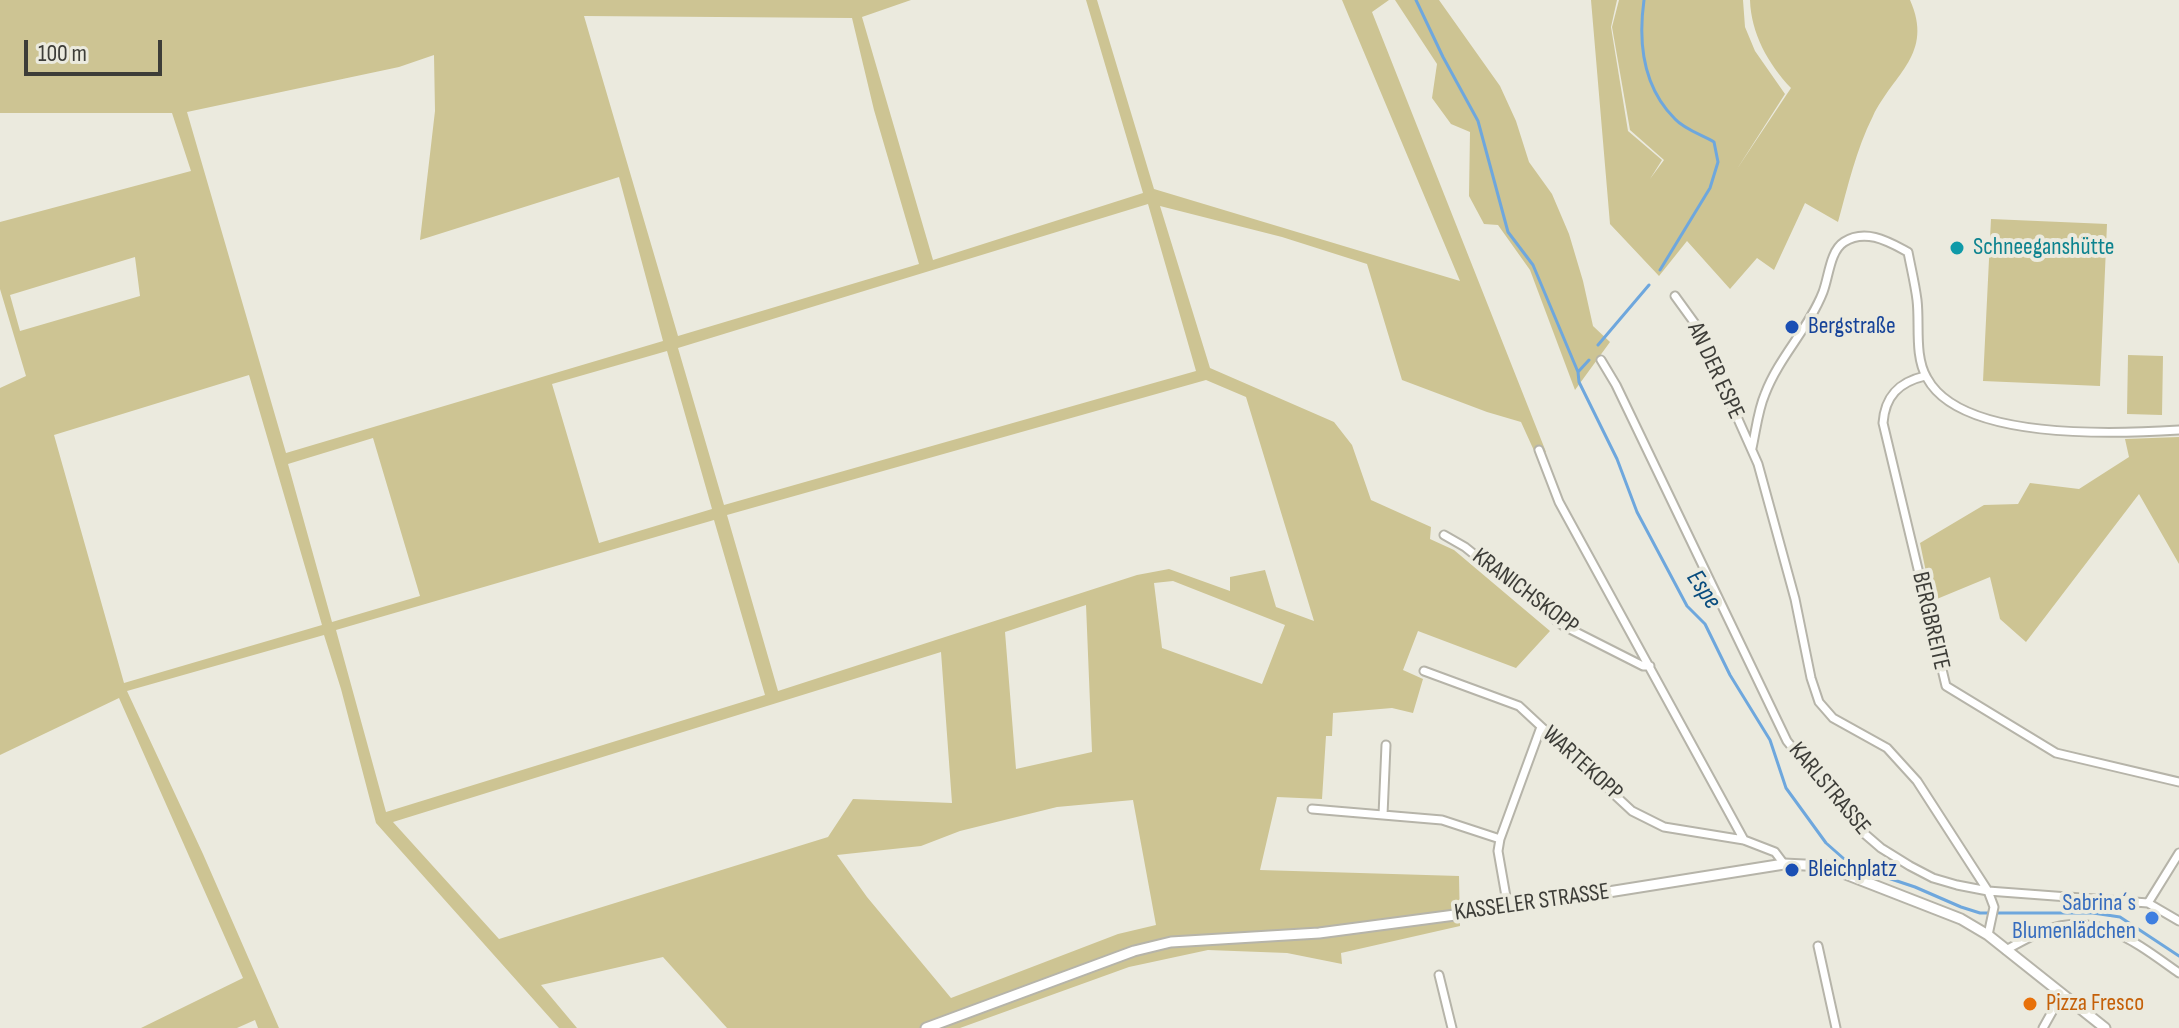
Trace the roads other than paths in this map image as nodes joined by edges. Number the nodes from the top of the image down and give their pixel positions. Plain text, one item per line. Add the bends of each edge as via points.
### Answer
1 (1675, 296) dead end
2 (1601, 360) dead end
3 (1925, 376) junction
4 (2179, 430) edge
5 (1752, 448) junction
6 (1539, 450) dead end
7 (1444, 535) dead end
8 (1650, 666) junction
9 (1424, 671) dead end
10 (1541, 727) junction
11 (1386, 745) dead end
12 (2179, 782) edge
13 (1312, 809) dead end
14 (1383, 815) junction
15 (1500, 839) junction
16 (1744, 840) junction
17 (2179, 853) edge
18 (1784, 864) junction
19 (1988, 891) junction
20 (2148, 903) junction
21 (1508, 908) junction
22 (2179, 921) edge
23 (1988, 935) junction
24 (1818, 946) dead end
25 (2006, 950) junction
26 (2179, 973) edge
27 (1439, 975) dead end
28 (2062, 994) junction
29 (926, 1028) edge
30 (1452, 1028) edge
31 (1836, 1028) edge
32 (2043, 1028) edge
33 (2105, 1028) edge

1 - 5 street, AN DER ESPE via 1696,325
2 - 19 street, KARLSTRASSE via 1787,741 1881,848 1933,878
3 - 4 street via 1957,408 2002,422 2054,431
3 - 5 street via 1908,252 1873,236 1850,239 1834,254 1822,294 1771,379
3 - 12 street, BERGBREITE via 1898,387 1888,399 1883,423 1946,686 2056,753
5 - 19 street via 1819,702 1833,718 1887,748 1917,781
6 - 8 street via 1559,502
7 - 8 street, KRANICHSKOPP via 1562,625
8 - 16 street
9 - 10 street, WARTEKOPP via 1519,706
10 - 15 street
10 - 16 street, WARTEKOPP via 1632,811 1664,827
11 - 14 street
13 - 14 street
14 - 15 street via 1442,820
15 - 21 street
16 - 18 street via 1775,852
17 - 20 street
18 - 21 street, KASSELER STRASSE
18 - 23 street, KASSELER STRASSE via 1825,866 1961,919
19 - 20 street, KARLSTRASSE
19 - 23 street via 1994,907
20 - 22 street, KARLSTRASSE
21 - 29 street, KASSELER STRASSE via 1319,933 1171,942
23 - 25 street, KASSELER STRASSE
24 - 31 street
25 - 26 street via 2069,923 2094,925 2113,930
25 - 28 street, KASSELER STRASSE
27 - 30 street
28 - 32 street
28 - 33 street, KASSELER STRASSE

